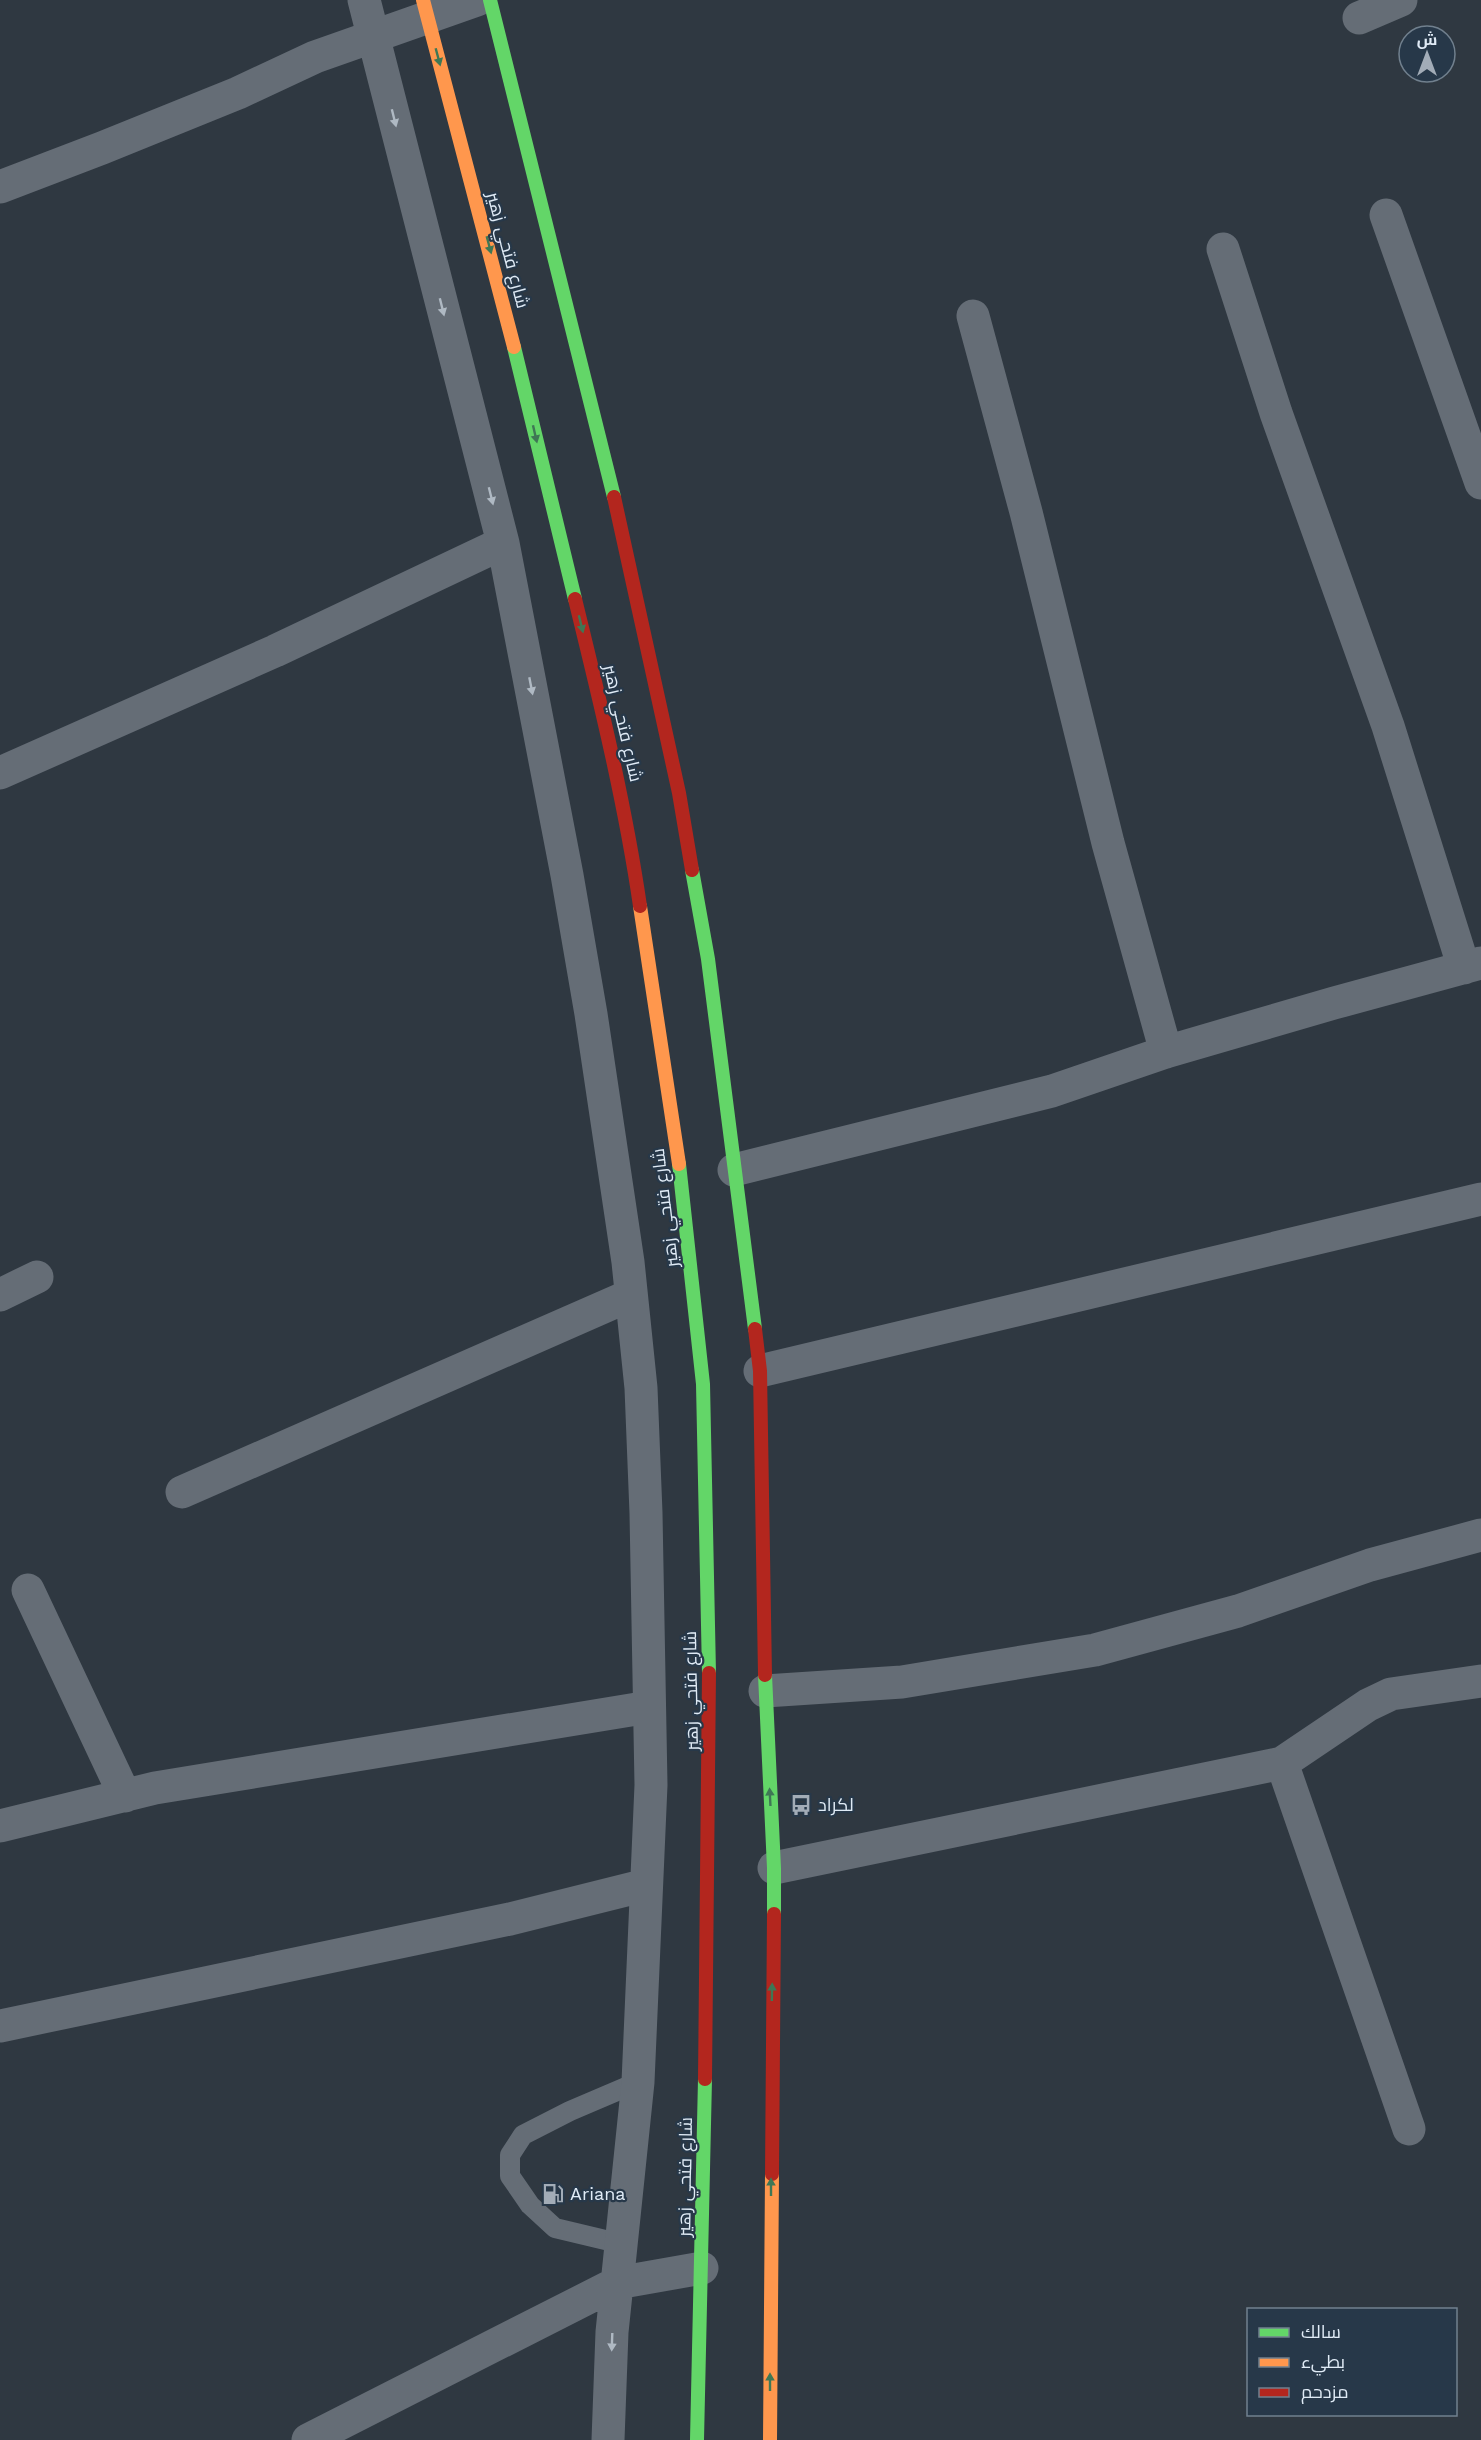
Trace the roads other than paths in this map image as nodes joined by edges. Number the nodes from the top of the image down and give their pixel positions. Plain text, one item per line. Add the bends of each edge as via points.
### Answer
1 (364, 0) edge
2 (477, 0) edge
3 (490, 0) edge
4 (1401, 0) edge
5 (426, 9) edge
6 (1359, 18) dead end
7 (373, 36) junction
8 (0, 187) edge
9 (1386, 216) dead end
10 (1223, 249) dead end
11 (973, 316) dead end
12 (1481, 483) edge
13 (503, 543) junction
14 (0, 773) edge
15 (1472, 966) edge
16 (1166, 1052) junction
17 (734, 1170) junction
18 (1481, 1199) edge
19 (37, 1277) dead end
20 (0, 1295) edge
21 (631, 1295) junction
22 (760, 1371) junction
23 (182, 1492) dead end
24 (1481, 1535) edge
25 (28, 1590) dead end
26 (1481, 1681) edge
27 (765, 1690) junction
28 (649, 1707) junction
29 (1282, 1763) junction
30 (125, 1796) junction
31 (0, 1826) edge
32 (774, 1868) junction
33 (646, 1885) junction
34 (0, 2026) edge
35 (638, 2082) junction
36 (1409, 2129) dead end
37 (621, 2244) junction
38 (702, 2268) junction
39 (617, 2283) junction
40 (308, 2440) edge
41 (608, 2440) edge
42 (697, 2440) edge
43 (770, 2440) edge

1 - 7 street
2 - 5 street
3 - 17 street via 615,500 679,793 708,959
4 - 6 street
5 - 7 street
5 -> 38 street, شارع فتحي زهير via 498,279 603,713 634,864 681,1180 703,1384 711,1702
7 - 8 street
7 -> 13 street
9 - 12 street
10 - 15 street via 1276,413
11 - 16 street via 1026,512 1107,843
13 - 14 street via 275,651
13 -> 21 street via 571,898
15 - 16 street
16 - 17 street via 1052,1091
17 - 22 street
18 - 22 street
19 - 20 street
21 - 23 street
21 - 28 street via 641,1388
22 - 27 street
24 - 27 street via 1370,1565 1238,1611 1095,1650 902,1682
25 - 30 street
26 - 29 street via 1391,1694 1368,1705
32 -> 27 street
28 - 30 street
28 - 33 street via 651,1785
29 - 32 street
29 - 36 street
30 - 31 street
43 -> 32 street
33 - 34 street via 510,1919
33 - 35 street
35 - 37 street
35 - 37 lane via 524,2135 510,2155 510,2176 530,2205 555,2228
37 - 39 street
38 - 39 street
38 - 42 street, شارع فتحي زهير
39 - 40 street
39 -> 41 street

